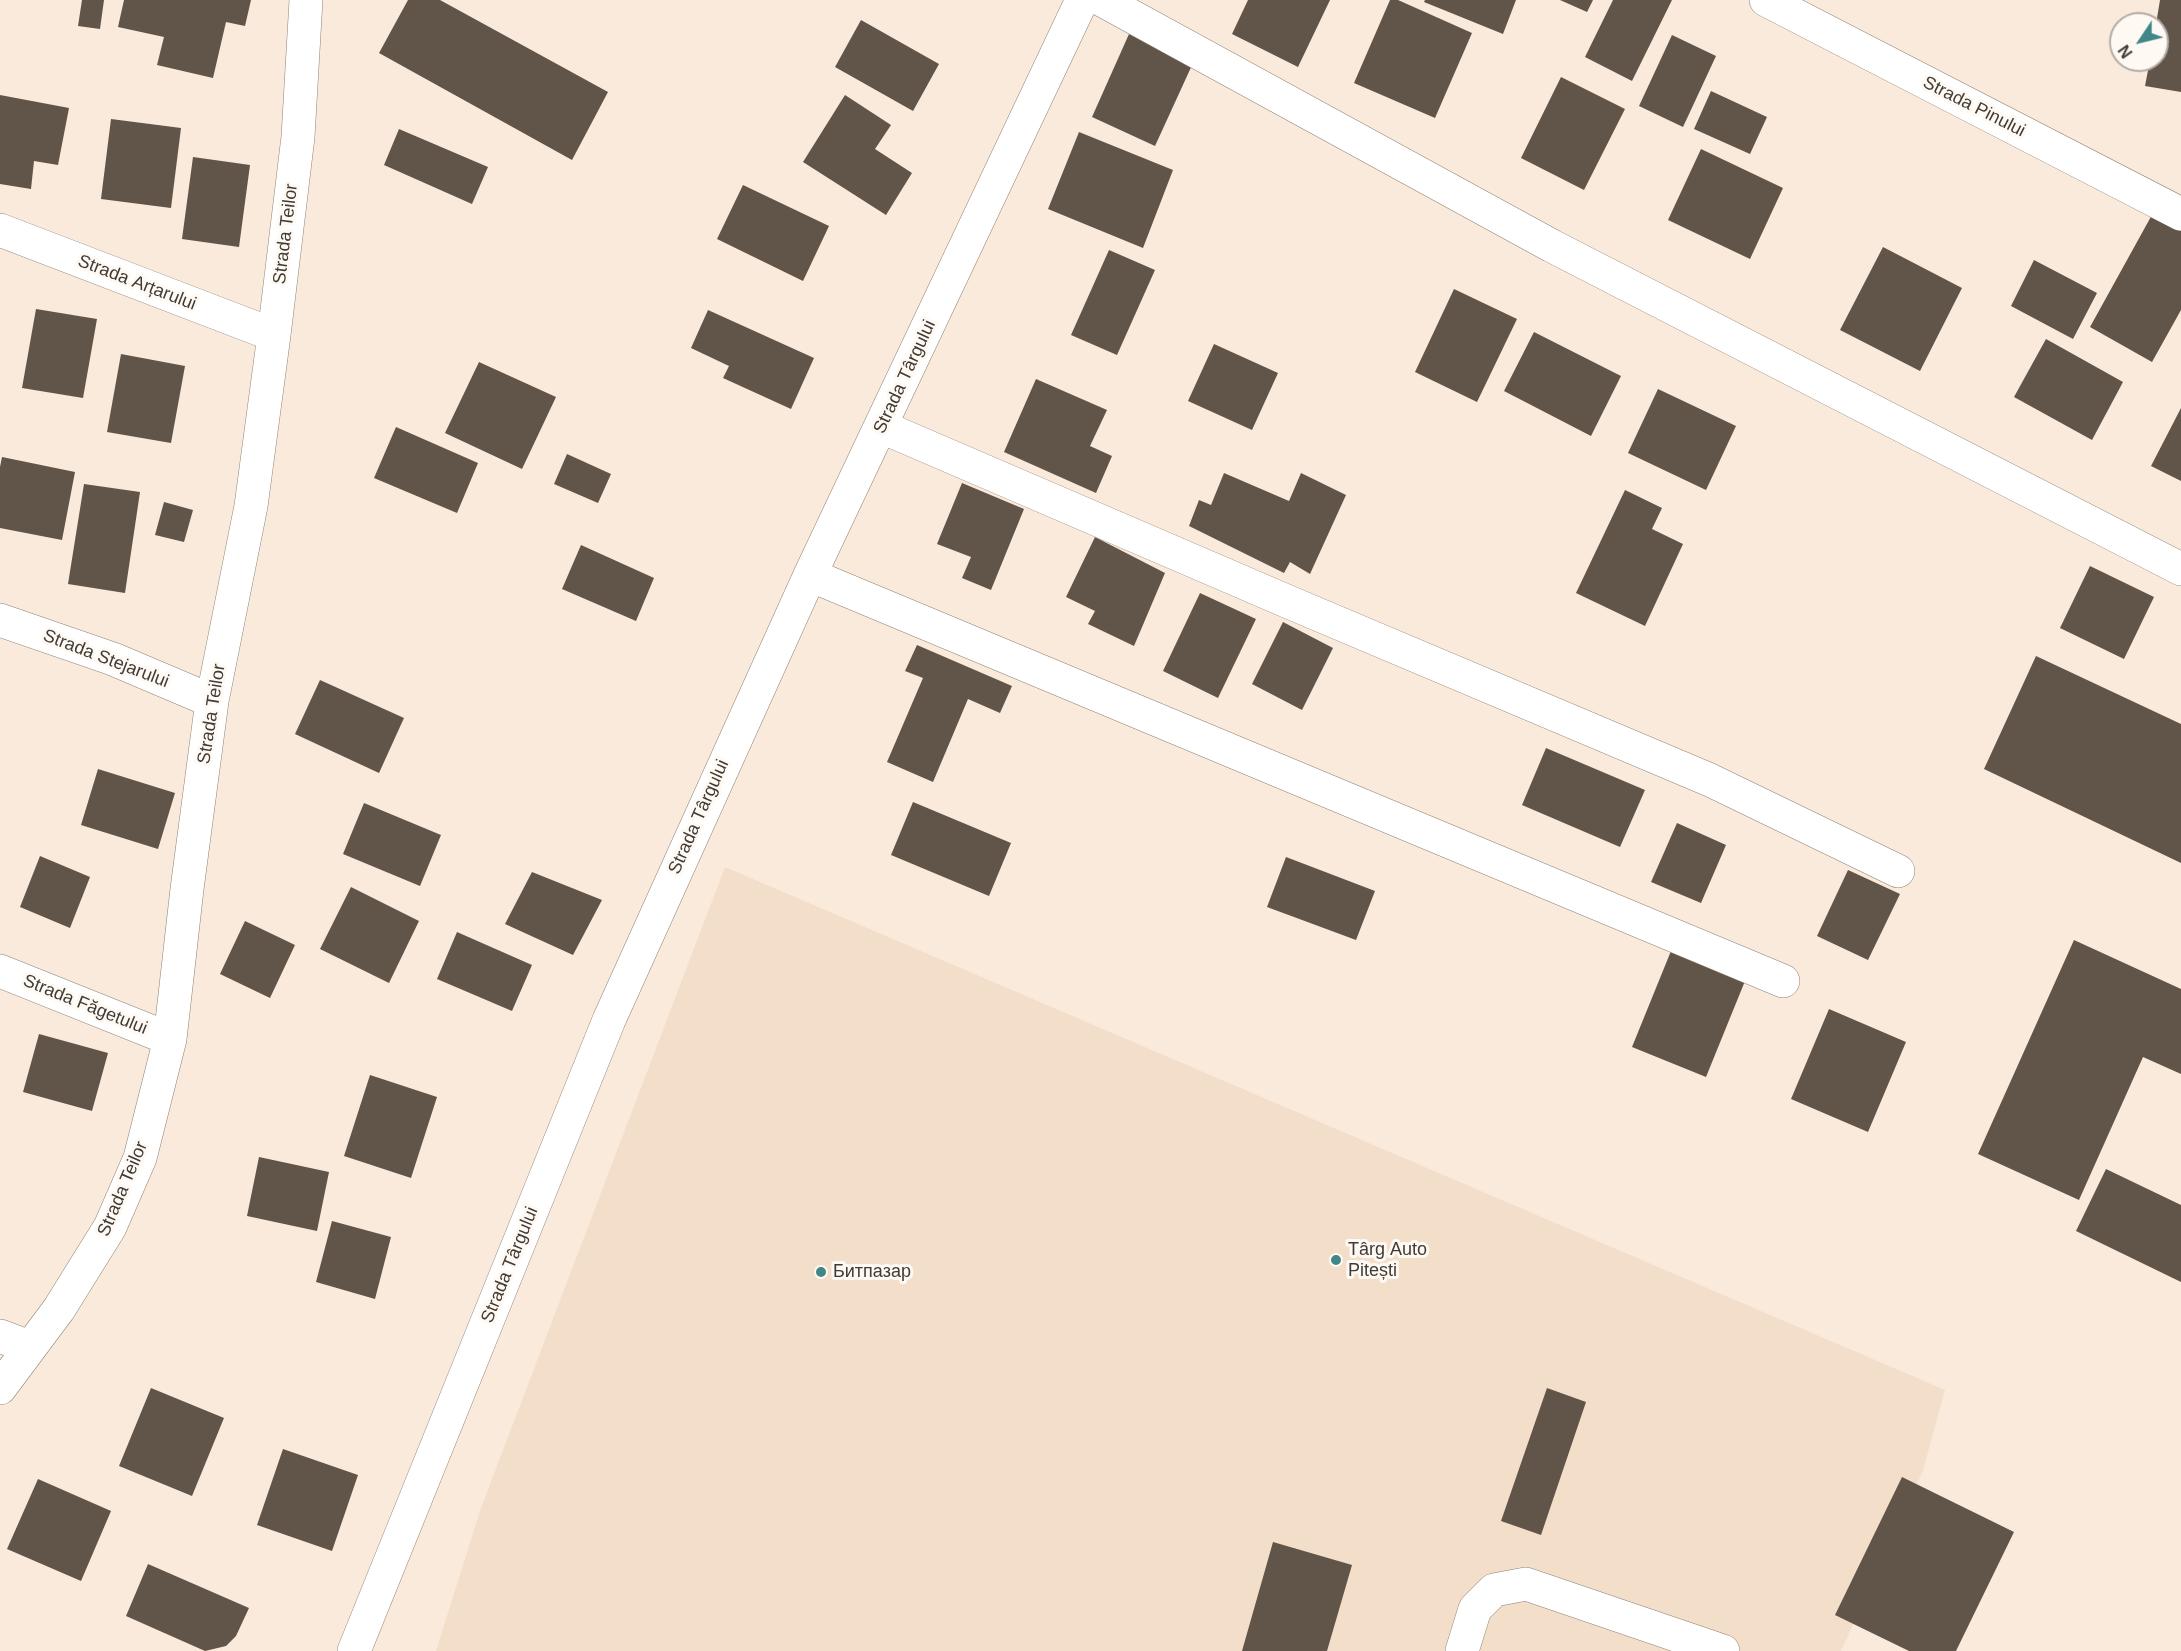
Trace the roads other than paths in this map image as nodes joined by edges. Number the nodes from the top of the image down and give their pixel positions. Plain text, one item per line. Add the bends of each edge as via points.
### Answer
1 (306, 0) edge
2 (1082, 0) edge
3 (1102, 0) edge
4 (1766, 0) edge
5 (2181, 214) edge
6 (0, 230) edge
7 (274, 335) junction
8 (882, 427) junction
9 (2181, 569) edge
10 (810, 575) junction
11 (0, 620) edge
12 (212, 701) junction
13 (1898, 871) dead end
14 (0, 970) edge
15 (1784, 981) dead end
16 (170, 1039) junction
17 (15, 1341) edge
18 (0, 1388) edge
19 (354, 1651) edge
20 (1462, 1651) edge
21 (1723, 1651) edge

1 - 7 street, Strada Teilor via 298,137
2 - 8 street, Strada Târgului
3 - 9 street via 1552,246
4 - 5 street, Strada Pinului
6 - 7 street, Strada Arțarului
7 - 12 street, Strada Teilor via 251,506
8 - 10 street, Strada Târgului
8 - 13 street via 1710,780
10 - 15 street
10 - 19 street, Strada Târgului via 609,1020
11 - 12 street, Strada Stejarului via 113,659
12 - 16 street, Strada Teilor
14 - 16 street, Strada Făgetului
16 - 17 street, Strada Teilor via 140,1158 110,1227 59,1309
17 - 18 street, Strada Teilor
20 - 21 street via 1474,1609 1494,1590 1526,1584

